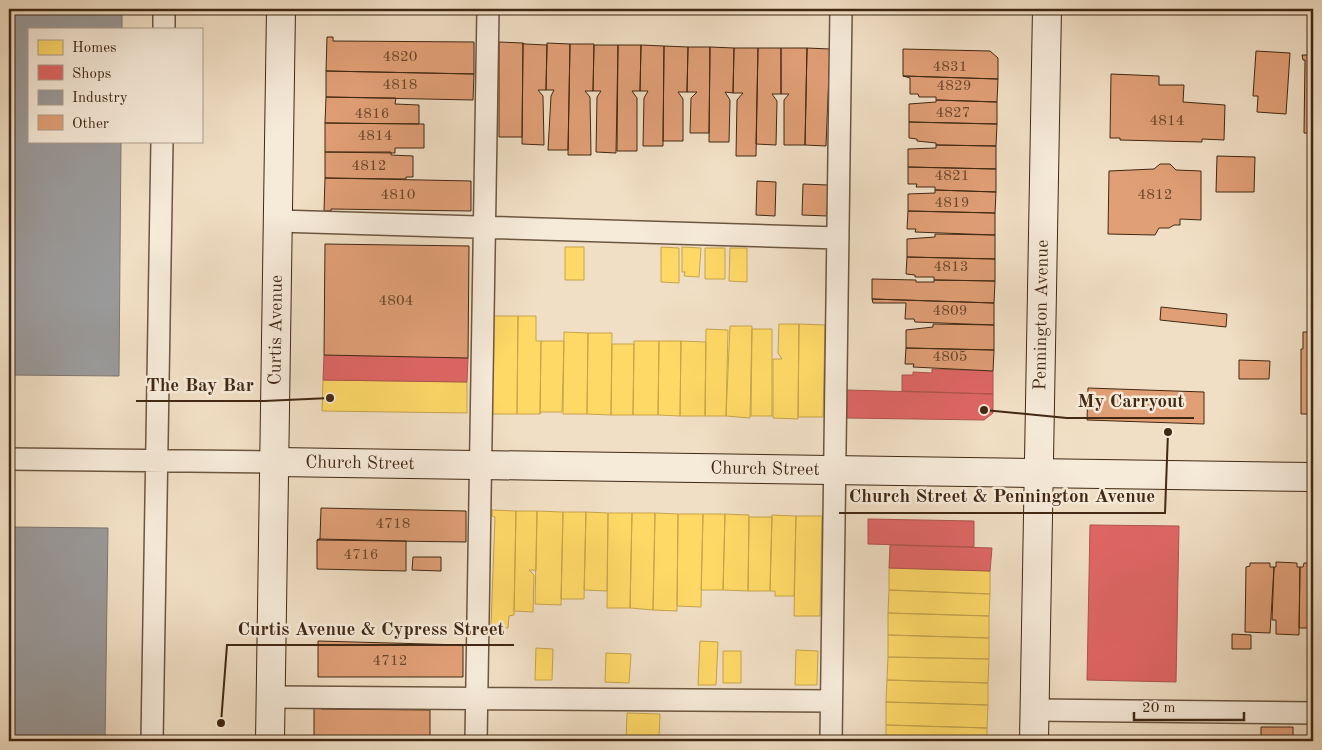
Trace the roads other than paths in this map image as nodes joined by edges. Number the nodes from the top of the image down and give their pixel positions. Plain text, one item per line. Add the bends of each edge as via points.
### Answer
1 (164, 9) edge
2 (281, 9) edge
3 (488, 9) edge
4 (841, 9) edge
5 (1047, 9) edge
6 (164, 28) edge
7 (162, 142) edge
8 (278, 221) junction
9 (484, 228) junction
10 (838, 238) junction
11 (9, 459) edge
12 (156, 461) junction
13 (276, 462) junction
14 (480, 465) junction
15 (835, 470) junction
16 (1040, 473) junction
17 (1313, 477) edge
18 (271, 697) junction
19 (477, 698) junction
20 (831, 700) junction
21 (1034, 710) junction
22 (1313, 713) edge
23 (152, 741) edge
24 (270, 741) edge
25 (476, 741) edge
26 (831, 741) edge
27 (1034, 741) edge

1 - 6 lane
2 - 8 main road, Curtis Avenue
3 - 9 lane
4 - 10 lane
5 - 16 main road, Pennington Avenue
7 - 12 lane
8 - 9 lane
8 - 13 main road, Curtis Avenue
9 - 10 lane
9 - 14 lane
10 - 15 lane
11 - 12 lane
12 - 13 lane
12 - 23 lane
13 - 14 main road, Church Street
13 - 18 main road, Curtis Avenue
14 - 15 main road, Church Street
14 - 19 lane
15 - 16 main road, Church Street
15 - 20 lane
16 - 17 main road, Church Street
16 - 21 main road, Pennington Avenue
18 - 19 lane
18 - 24 main road, Curtis Avenue
19 - 20 lane
19 - 25 lane
20 - 26 lane
21 - 22 lane
21 - 27 main road, Pennington Avenue

